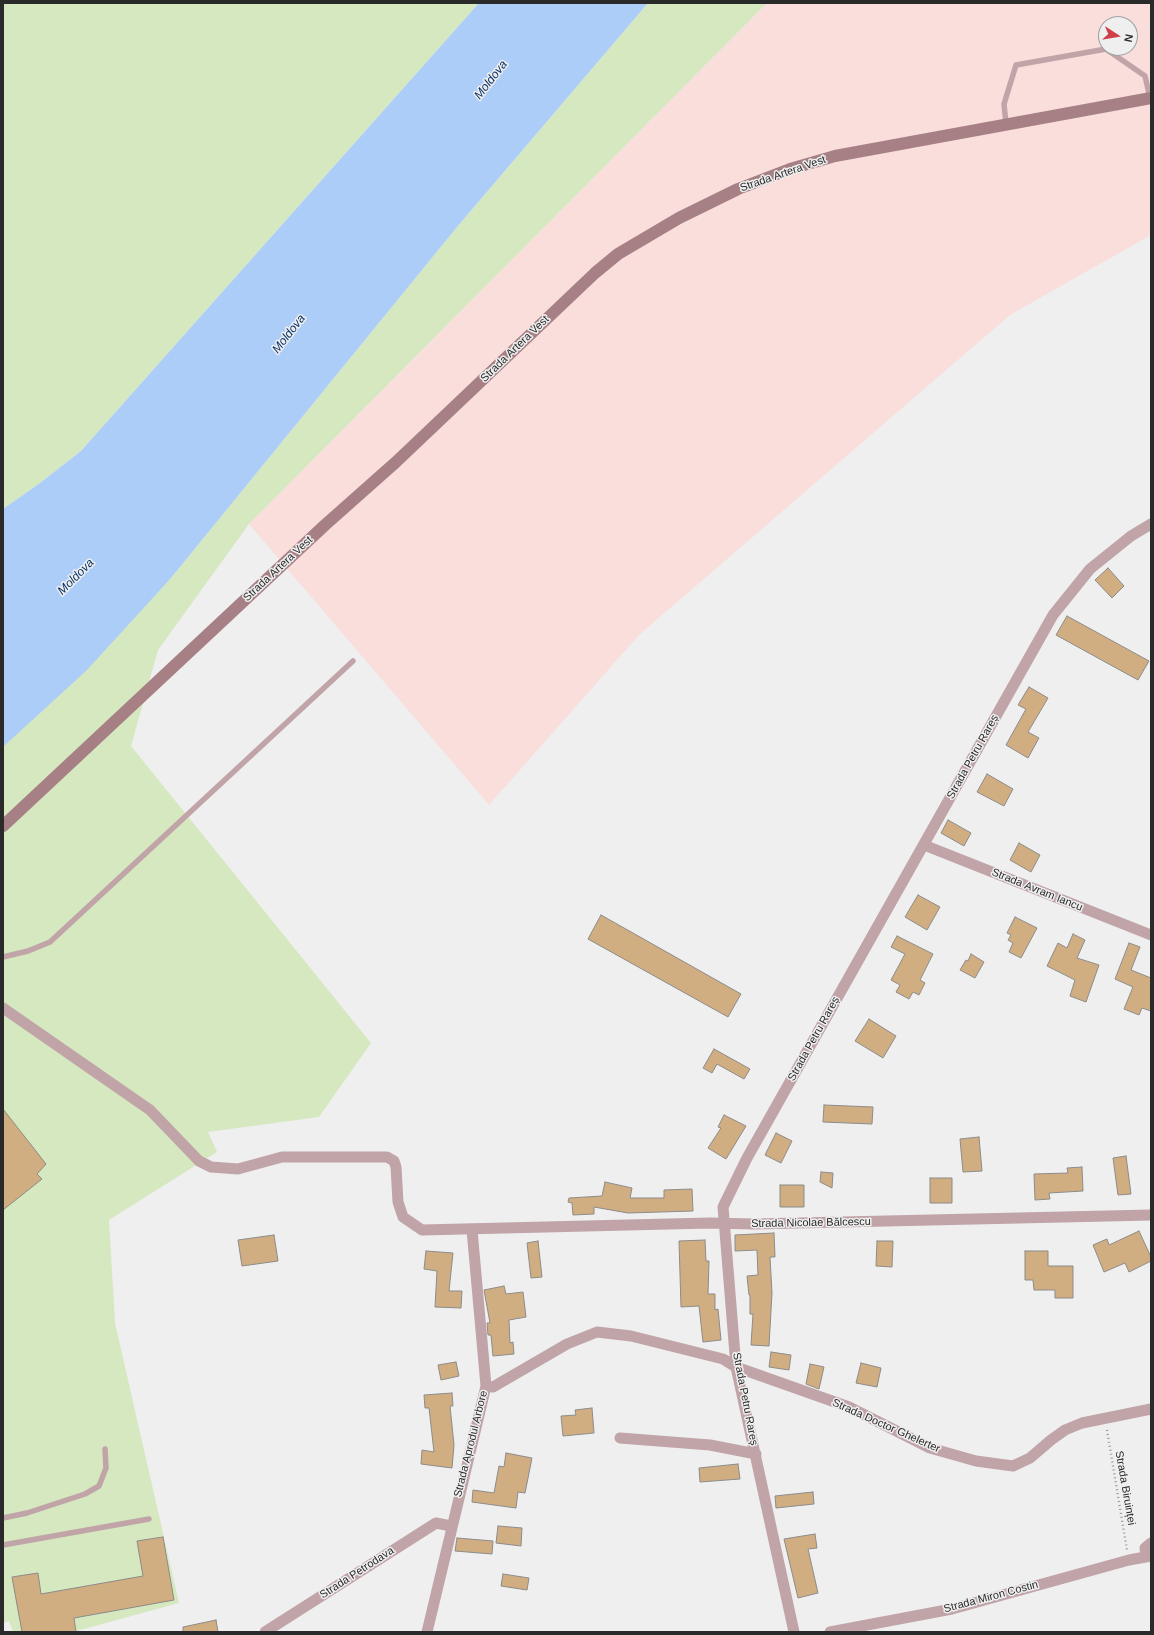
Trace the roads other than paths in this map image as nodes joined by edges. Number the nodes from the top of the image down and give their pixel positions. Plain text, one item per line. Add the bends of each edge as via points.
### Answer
1 (1150, 98) edge
2 (1006, 124) junction
3 (1151, 524) edge
4 (353, 662) dead end
5 (3, 826) edge
6 (924, 845) junction
7 (1151, 935) edge
8 (3, 957) edge
9 (3, 1008) edge
10 (1149, 1218) edge
11 (724, 1223) junction
12 (472, 1230) junction
13 (736, 1367) junction
14 (486, 1386) junction
15 (1151, 1409) edge
16 (620, 1438) dead end
17 (105, 1449) dead end
18 (756, 1454) junction
19 (3, 1518) edge
20 (150, 1519) dead end
21 (451, 1526) junction
22 (1151, 1544) edge
23 (3, 1545) edge
24 (1148, 1556) edge
25 (265, 1632) edge
26 (426, 1632) edge
27 (794, 1632) edge
28 (830, 1632) edge

1 - 2 main road, Strada Artera Vest
1 - 2 lane via 1145,76 1106,49 1016,66 1004,104
2 - 5 main road, Strada Artera Vest via 835,156 790,169 738,189 679,218 618,254
3 - 6 street, Strada Petru Rareș via 1131,536 1090,569 1052,615
4 - 8 lane via 50,942
6 - 7 street, Strada Avram Iancu
6 - 11 street, Strada Petru Rareș via 747,1158 723,1207
9 - 12 street, Strada Nicolae Bălcescu via 150,1110 199,1161 210,1167 238,1169 282,1157 387,1157 394,1161 396,1167 398,1202 403,1217 422,1230
10 - 11 street, Strada Nicolae Bălcescu
11 - 12 street, Strada Nicolae Bălcescu
11 - 13 street, Strada Petru Rareș
12 - 14 street, Strada Aprodul Arbore
13 - 14 street, Strada Doctor Ghelerter via 723,1359 672,1345 597,1332 566,1344 493,1387
13 - 15 street, Strada Doctor Ghelerter via 849,1407 930,1448 994,1465 1013,1466 1030,1458 1065,1430 1082,1423
13 - 18 street, Strada Petru Rareș
14 - 21 street, Strada Aprodul Arbore
16 - 18 street via 710,1445
17 - 19 lane via 106,1468 99,1486 85,1494
18 - 27 street, Strada Petru Rareș
20 - 23 lane
21 - 25 street, Strada Petrodava via 436,1523
21 - 26 street, Strada Aprodul Arbore
22 - 24 street via 1145,1548
24 - 28 street, Strada Miron Costin via 952,1609

